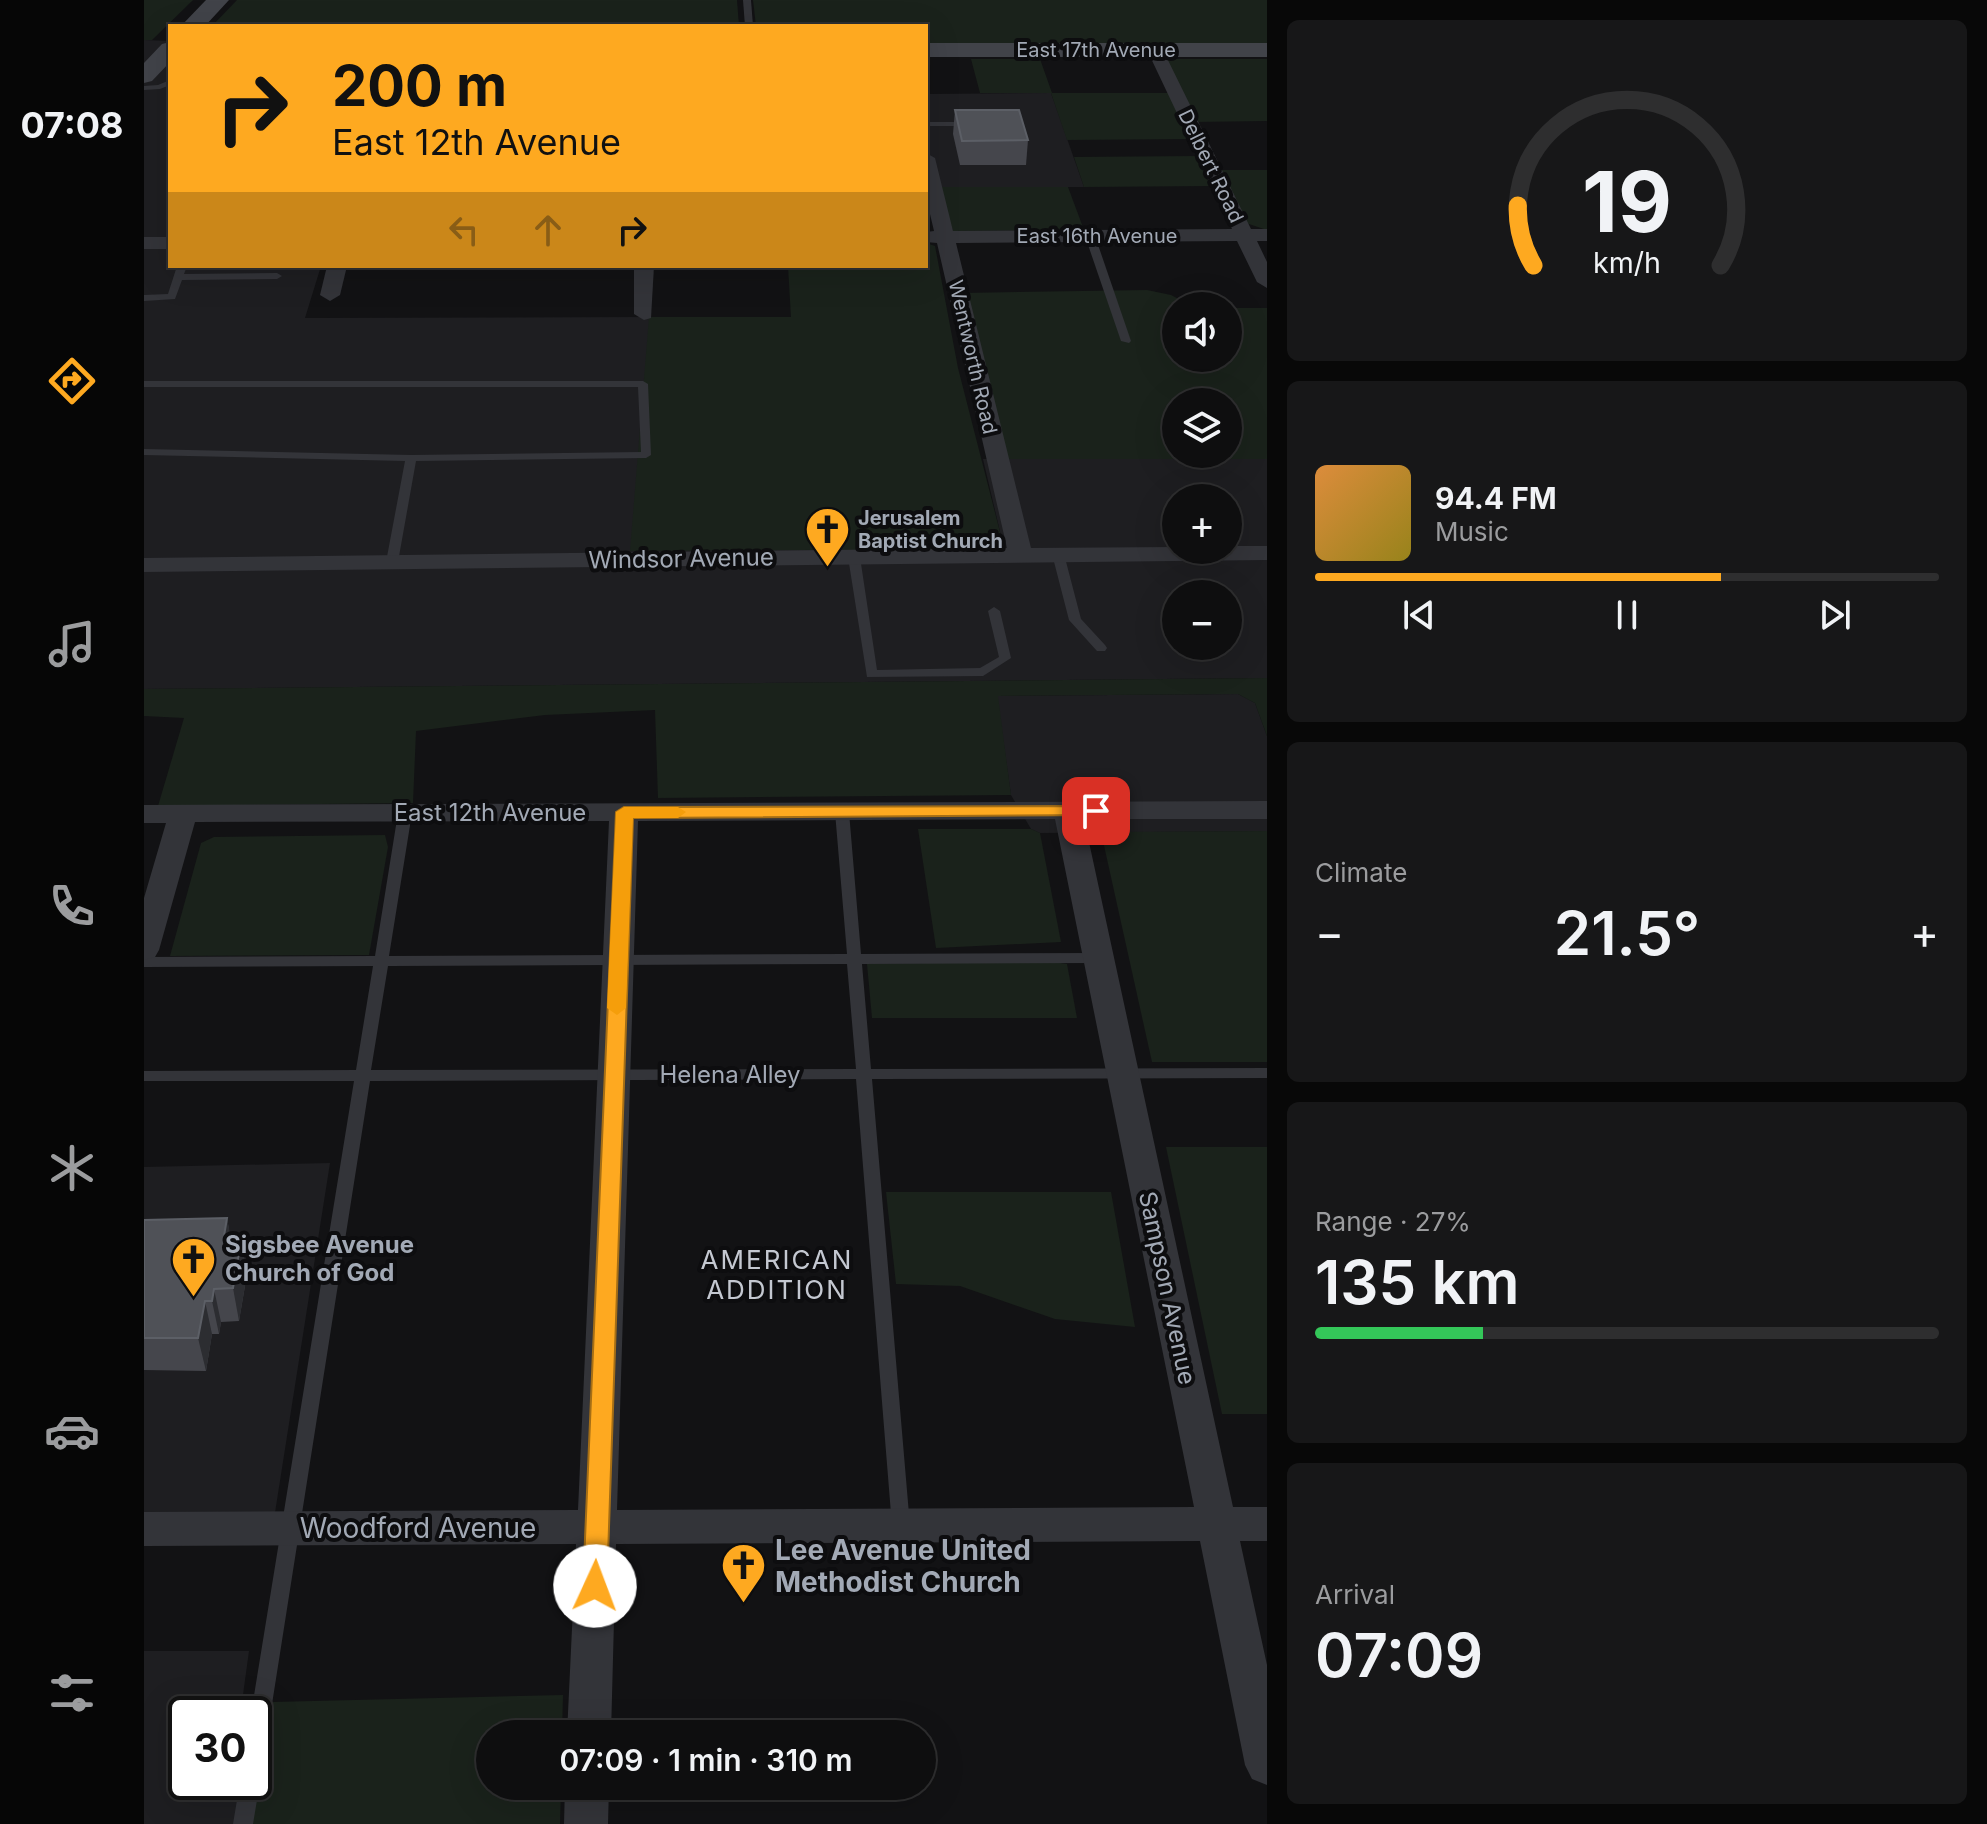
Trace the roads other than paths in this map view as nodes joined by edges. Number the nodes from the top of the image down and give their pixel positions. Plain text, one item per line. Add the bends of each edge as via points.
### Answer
1 (218, 0) edge
2 (747, 0) edge
3 (194, 24) edge
4 (749, 24) edge
5 (168, 49) edge
6 (144, 50) edge
7 (928, 50) edge
8 (1155, 50) junction
9 (1267, 50) edge
10 (168, 51) edge
11 (144, 76) edge
12 (168, 83) edge
13 (144, 88) edge
14 (928, 124) edge
15 (974, 124) edge
16 (928, 176) edge
17 (1244, 235) junction
18 (1267, 235) edge
19 (1090, 236) junction
20 (935, 237) edge
21 (144, 243) edge
22 (168, 243) edge
23 (181, 268) edge
24 (337, 268) edge
25 (644, 268) edge
26 (277, 276) dead end
27 (178, 277) junction
28 (1267, 282) edge
29 (330, 295) dead end
30 (144, 298) edge
31 (644, 314) dead end
32 (1126, 341) dead end
33 (144, 384) edge
34 (144, 452) edge
35 (411, 458) junction
36 (1267, 553) edge
37 (1058, 554) junction
38 (1021, 555) junction
39 (854, 557) junction
40 (392, 562) junction
41 (144, 565) edge
42 (994, 611) dead end
43 (1101, 648) dead end
44 (1267, 810) edge
45 (1068, 811) junction
46 (624, 812) junction
47 (842, 812) junction
48 (405, 813) junction
49 (144, 814) edge
50 (183, 814) junction
51 (144, 950) edge
52 (1098, 958) junction
53 (854, 959) junction
54 (619, 960) junction
55 (381, 961) junction
56 (144, 962) edge
57 (1123, 1073) junction
58 (1267, 1073) edge
59 (864, 1074) junction
60 (614, 1075) junction
61 (144, 1076) edge
62 (363, 1076) junction
63 (1267, 1524) edge
64 (1217, 1525) junction
65 (901, 1526) junction
66 (597, 1527) junction
67 (290, 1528) junction
68 (144, 1529) edge
69 (263, 1696) edge
70 (590, 1720) edge
71 (1267, 1765) edge
72 (247, 1800) edge
73 (587, 1800) edge
74 (243, 1824) edge
75 (586, 1824) edge

1 - 3 street
2 - 4 lane
5 - 6 street
7 - 8 street, East 17th Avenue
8 - 9 street, East 17th Avenue
8 - 17 street, Delbert Road
10 - 11 street
12 - 13 lane
14 - 15 lane
16 - 20 street, Wentworth Road
17 - 18 street, East 16th Avenue
17 - 19 street, East 16th Avenue
17 - 28 street, Delbert Road
19 - 20 street, East 16th Avenue
19 - 32 lane
20 - 38 street, Wentworth Road
21 - 22 street
23 - 27 lane
24 - 29 street
25 - 31 street
26 - 27 lane
27 - 30 lane via 172,297
33 - 35 lane via 643,384 646,455
34 - 35 lane
35 - 40 lane
36 - 37 street, Windsor Avenue
37 - 38 street, Windsor Avenue
37 - 43 lane via 1075,620
38 - 39 street, Windsor Avenue
39 - 40 street, Windsor Avenue
39 - 42 lane via 871,674 983,672 1005,658
40 - 41 street, Windsor Avenue
44 - 45 street, East 12th Avenue
45 - 47 street, East 12th Avenue
45 - 52 street, Sampson Avenue
46 - 47 street, East 12th Avenue
46 - 48 street, East 12th Avenue
46 - 54 street
47 - 53 lane
48 - 50 street, East 12th Avenue
48 - 55 lane
49 - 50 street, East 12th Avenue
50 - 51 street
52 - 53 lane
52 - 57 street, Sampson Avenue
53 - 54 lane
53 - 59 lane
54 - 55 lane
54 - 60 street
55 - 56 lane
55 - 62 lane
57 - 58 lane, Helena Alley
57 - 59 lane, Helena Alley
57 - 64 street, Sampson Avenue
59 - 60 lane, Helena Alley
59 - 65 lane
60 - 62 lane, Helena Alley
60 - 66 street
61 - 62 lane, Helena Alley
62 - 67 lane
63 - 64 street, Woodford Avenue
64 - 65 street, Woodford Avenue
64 - 71 street, Sampson Avenue
65 - 66 street, Woodford Avenue
66 - 67 street, Woodford Avenue
66 - 70 street
67 - 68 street, Woodford Avenue
67 - 69 lane
72 - 74 lane
73 - 75 street

